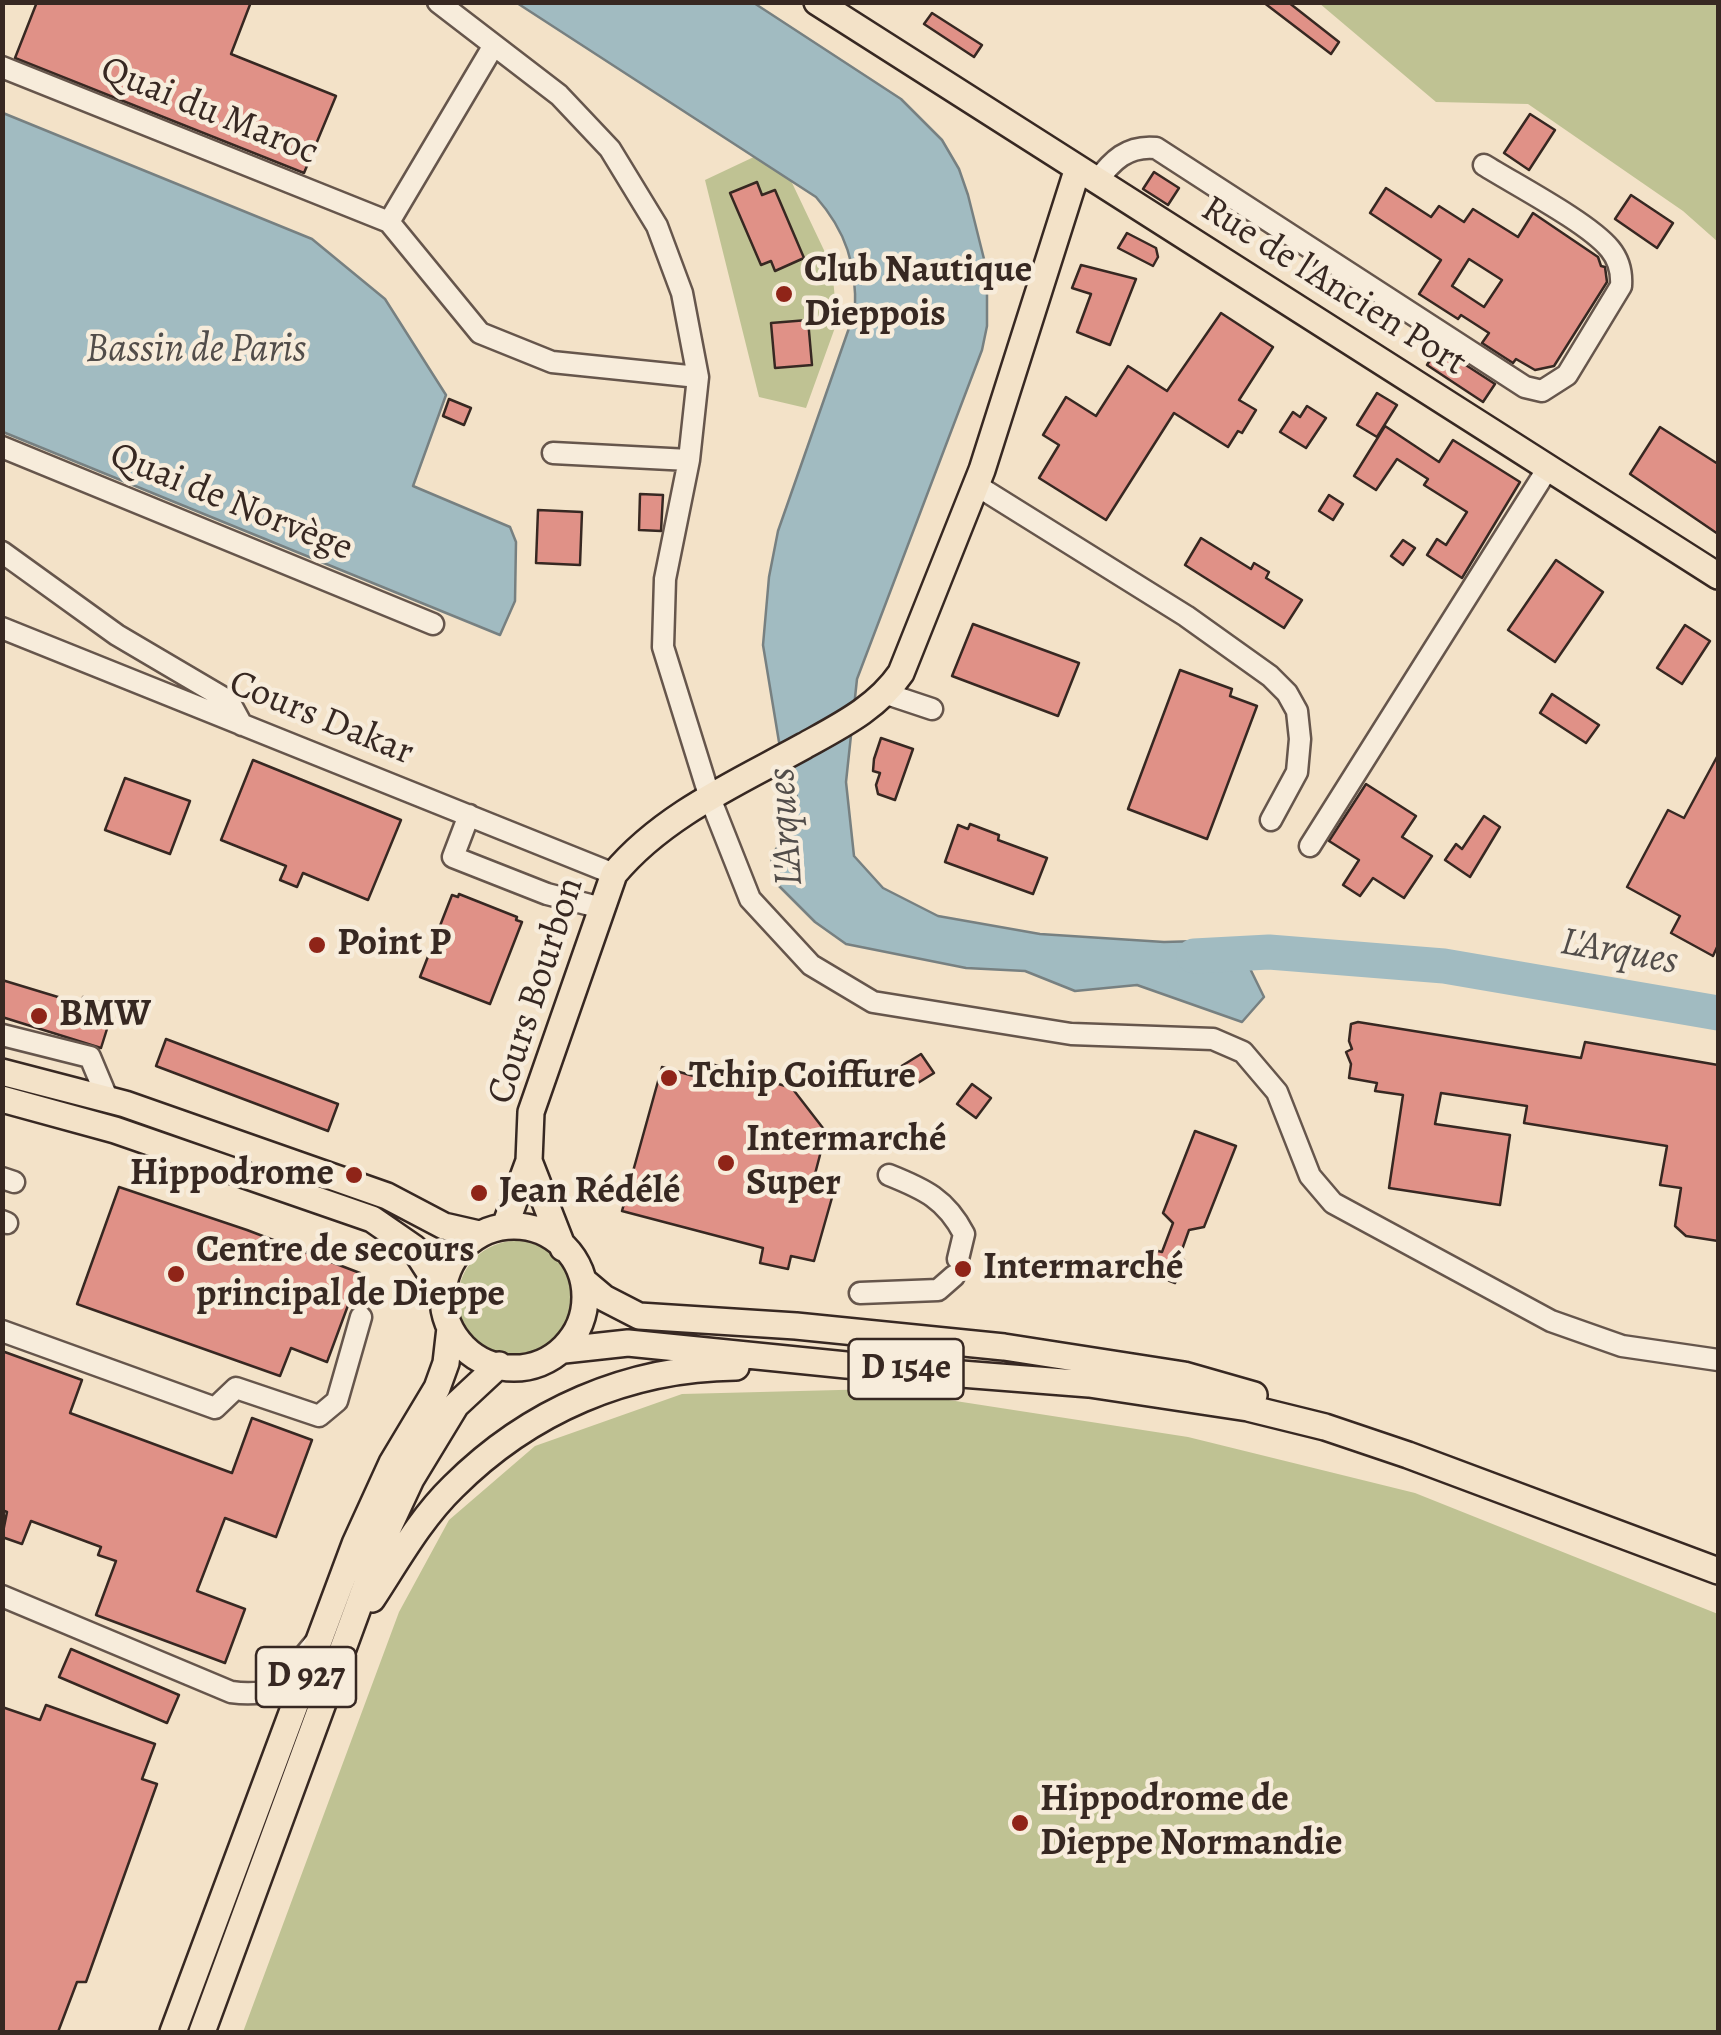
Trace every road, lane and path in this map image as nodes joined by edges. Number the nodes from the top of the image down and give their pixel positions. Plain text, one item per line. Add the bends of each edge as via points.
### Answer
1 (438, 2) edge
2 (817, 2) edge
3 (494, 45) junction
4 (2, 68) edge
5 (1484, 165) dead end
6 (1087, 176) junction
7 (389, 222) junction
8 (698, 376) junction
9 (2, 447) edge
10 (553, 453) dead end
11 (689, 460) junction
12 (1548, 468) junction
13 (976, 486) junction
14 (2, 552) edge
15 (1718, 576) edge
16 (433, 624) dead end
17 (2, 628) edge
18 (887, 694) junction
19 (932, 709) dead end
20 (242, 725) junction
21 (710, 798) junction
22 (469, 815) junction
23 (1271, 820) dead end
24 (1310, 846) dead end
25 (614, 874) junction
26 (602, 908) junction
27 (2, 1036) edge
28 (2, 1072) edge
29 (2, 1099) edge
30 (108, 1100) junction
31 (530, 1161) junction
32 (889, 1175) dead end
33 (505, 1226) junction
34 (479, 1234) junction
35 (563, 1248) junction
36 (585, 1282) junction
37 (443, 1292) junction
38 (860, 1293) dead end
39 (361, 1317) dead end
40 (450, 1328) junction
41 (2, 1331) edge
42 (564, 1350) junction
43 (1718, 1360) edge
44 (499, 1365) junction
45 (846, 1365) junction
46 (1408, 1455) junction
47 (1718, 1572) edge
48 (2, 1596) edge
49 (350, 1632) junction
50 (322, 1635) junction
51 (173, 2032) edge
52 (202, 2032) edge

1 - 3 street
2 - 6 main road, Rue de l'Ancien Port
3 - 7 street
3 - 8 street via 559,95 610,149 657,226 682,292
4 - 7 street, Quai du Maroc
5 - 6 street via 1608,246 1622,273 1621,286 1567,376 1542,391 1156,148 1131,149
6 - 12 main road, Rue de l'Ancien Port
6 - 13 main road, Cours Bourbon
7 - 8 street, Quai du Maroc via 480,333 552,362
8 - 11 street
9 - 16 street, Quai de Norvège
10 - 11 street
11 - 21 street via 665,579 664,647
12 - 15 main road, Rue de l'Ancien Port
12 - 24 street
13 - 18 main road, Cours Bourbon
13 - 23 street via 1186,616 1287,693 1300,738 1297,772
14 - 20 street via 117,635 229,700
17 - 20 street, Cours Dakar
18 - 19 street
18 - 21 main road, Cours Bourbon
20 - 22 street, Cours Dakar
21 - 25 main road, Cours Bourbon via 635,849
21 - 43 street via 750,899 811,965 873,1002 1071,1034 1213,1039 1243,1052 1277,1092 1310,1176 1333,1203 1551,1321 1622,1346
22 - 25 street, Cours Dakar
22 - 26 street via 453,857
25 - 26 main road, Cours Bourbon
26 - 31 main road, Cours Bourbon via 531,1112
27 - 30 street via 90,1057
28 - 30 main road
29 - 37 main road via 116,1130 372,1218 414,1248
30 - 34 main road
31 - 33 main road, Cours Bourbon
31 - 35 main road, Cours Bourbon
32 - 38 street via 922,1188 952,1212 964,1234 956,1267 938,1290
33 - 34 main road
33 - 35 main road via 546,1235
34 - 37 main road via 458,1252
35 - 36 main road
36 - 42 main road via 584,1318
36 - 46 main road, D 154e via 639,1316 1004,1347 1184,1375 1328,1419
37 - 40 main road
39 - 41 street via 337,1401 319,1416 236,1388 214,1408
40 - 44 main road via 475,1355
40 - 50 main road, D 927 via 438,1388 392,1462
42 - 44 main road via 538,1364
42 - 45 main road, D 154e via 628,1343
44 - 49 main road, D 927 via 456,1405 411,1479
45 - 46 main road, D 154e via 1166,1394 1306,1422
45 - 49 main road via 672,1371 604,1388 561,1408 514,1434 451,1488
46 - 47 main road, D 154e
48 - 50 street via 231,1692 257,1696 277,1688
49 - 52 main road, D 927
50 - 51 main road, D 927

